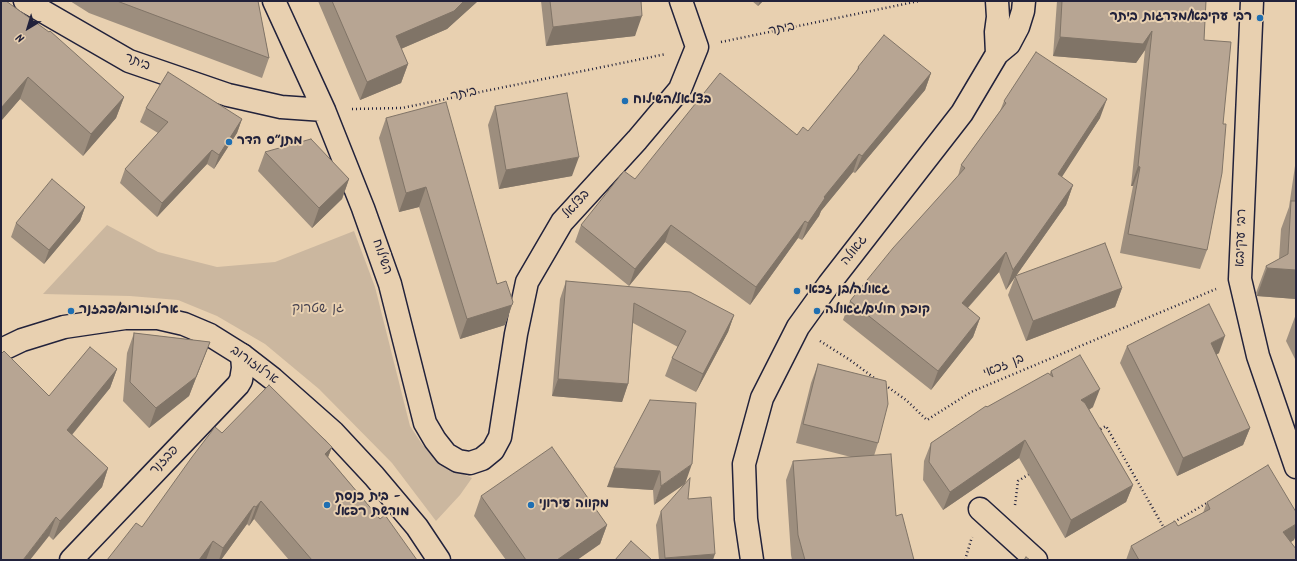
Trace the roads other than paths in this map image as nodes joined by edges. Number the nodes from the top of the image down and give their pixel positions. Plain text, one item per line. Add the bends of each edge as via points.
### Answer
1 (25, 1) edge
2 (274, 1) edge
3 (681, 1) edge
4 (996, 1) edge
5 (1024, 1) edge
6 (1252, 1) edge
7 (997, 54) junction
8 (324, 110) junction
9 (1, 350) edge
10 (242, 355) junction
11 (500, 437) joint
12 (1296, 468) edge
13 (980, 509) dead end
14 (71, 560) edge
15 (439, 560) edge
16 (752, 560) edge
17 (1036, 560) edge

1 - 8 street, ביתר via 128,61 228,95 281,107
2 - 8 street, השילוח
3 - 11 street, בצלאל via 697,47 680,89 562,222 527,282
4 - 7 street
5 - 7 street, גאולה via 1018,27 1009,44
6 - 12 street, רבי עקיבא via 1240,278 1258,356
7 - 16 street, גאולה via 962,113 798,327 762,398 744,464 746,519
8 - 11 street, השילוח via 390,284 425,423 446,454 470,464 493,450
9 - 10 street, ארלוזורוב via 22,340 64,327 125,318 158,318 184,324 210,335
10 - 14 street, פבזנר via 243,368 238,385
10 - 15 street, ארלוזורוב via 333,432 417,527
13 - 17 street

